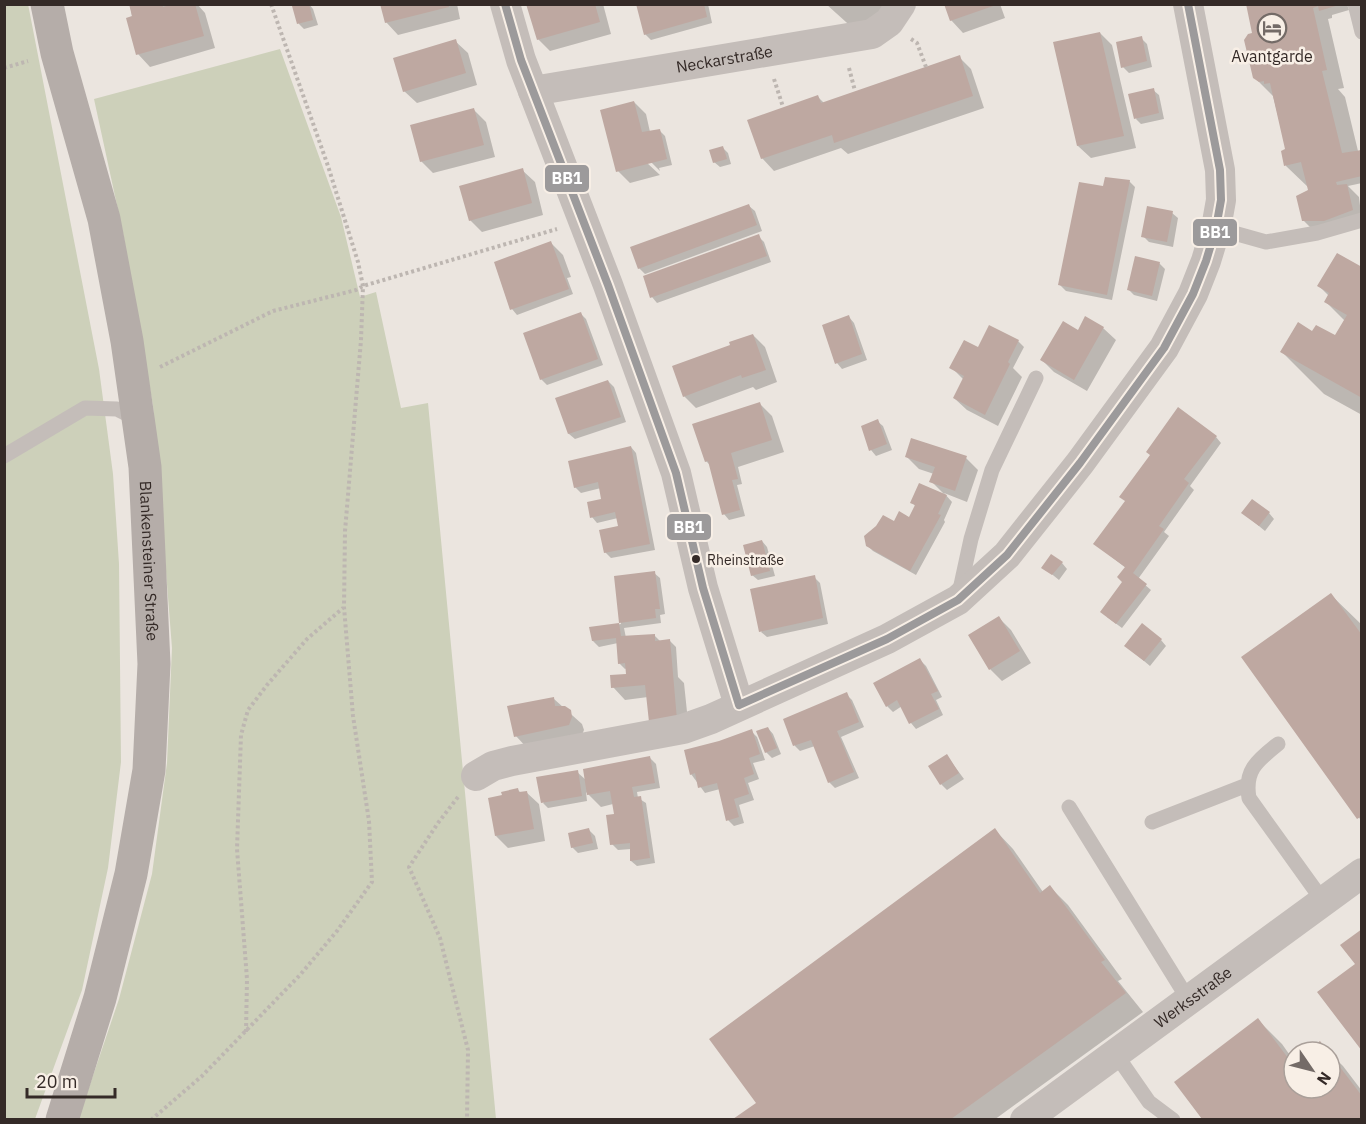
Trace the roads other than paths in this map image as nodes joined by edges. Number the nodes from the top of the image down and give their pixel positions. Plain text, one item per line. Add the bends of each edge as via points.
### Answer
1 (47, 4) edge
2 (505, 4) edge
3 (902, 4) edge
4 (1188, 4) edge
5 (1355, 4) edge
6 (1362, 32) edge
7 (533, 91) junction
8 (1362, 220) edge
9 (1216, 228) junction
10 (1036, 378) dead end
11 (139, 420) junction
12 (4, 456) edge
13 (958, 600) junction
14 (739, 705) junction
15 (1278, 744) dead end
16 (476, 776) road end
17 (1247, 785) junction
18 (1069, 807) dead end
19 (1152, 822) dead end
20 (1362, 873) edge
21 (1323, 901) junction
22 (1188, 999) junction
23 (1115, 1053) junction
24 (62, 1119) edge
25 (1024, 1119) edge
26 (1173, 1119) edge

1 - 11 main road, Blankensteiner Straße via 104,219
2 - 7 street
3 - 7 street, Neckarstraße via 890,22 872,34
4 - 9 street via 1220,170 1221,200
5 - 6 lane
7 - 14 street via 676,473 703,588
8 - 9 lane via 1266,242
9 - 13 street via 1193,294 1164,348 1080,464 1014,546
10 - 13 lane via 992,470
11 - 12 lane via 117,410 85,408
11 - 24 main road, Blankensteiner Straße via 145,467 154,664 149,770 131,874 100,998
13 - 14 street via 887,639
14 - 16 street via 683,729 512,761
15 - 17 lane via 1252,767
17 - 19 lane
17 - 21 lane via 1249,798
18 - 22 lane
20 - 21 street, Werksstraße
21 - 22 street, Werksstraße
22 - 23 street, Werksstraße
23 - 25 street, Werksstraße
23 - 26 lane via 1149,1102

